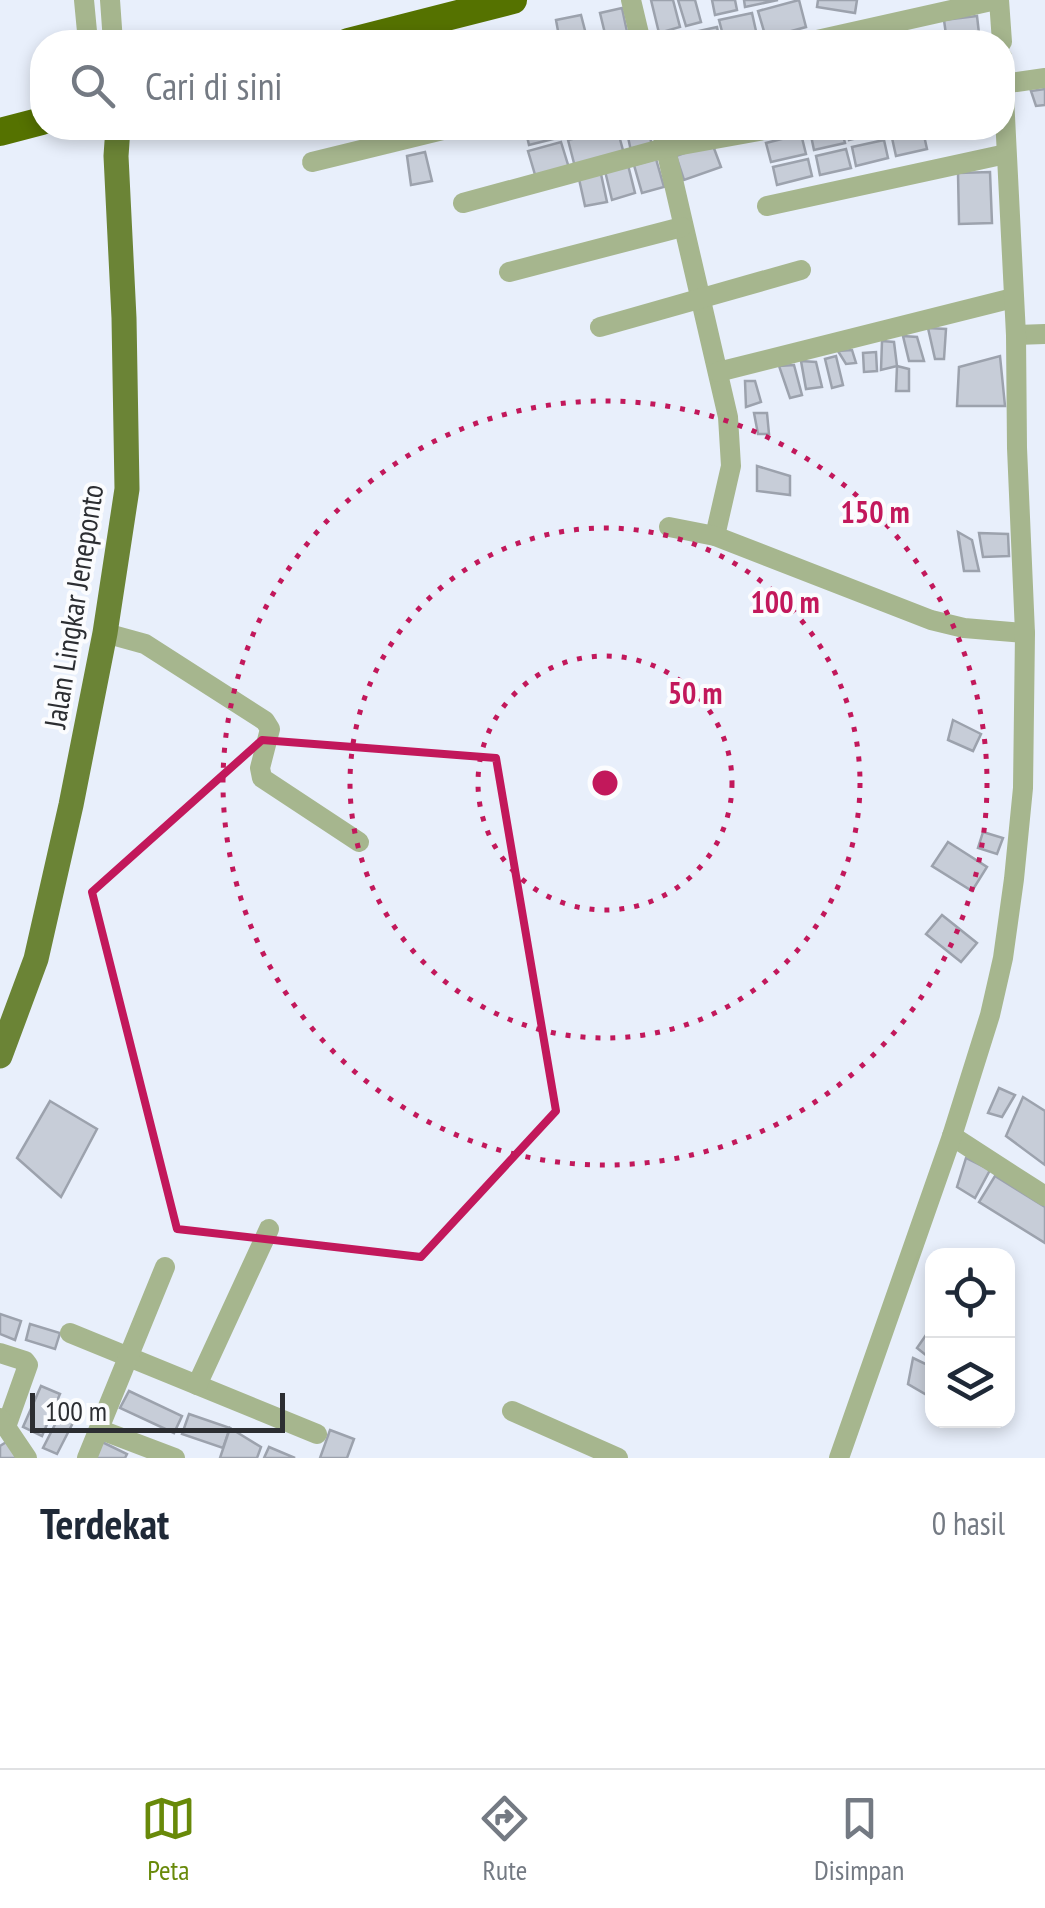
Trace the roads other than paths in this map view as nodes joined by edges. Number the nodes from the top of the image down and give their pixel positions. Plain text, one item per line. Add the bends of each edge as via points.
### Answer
1 (84, 0) edge
2 (110, 0) edge
3 (513, 0) edge
4 (631, 0) edge
5 (997, 0) edge
6 (87, 30) edge
7 (111, 30) edge
8 (395, 30) edge
9 (638, 30) edge
10 (862, 30) edge
11 (1001, 30) edge
12 (1045, 78) edge
13 (1015, 82) edge
14 (30, 124) edge
15 (0, 132) edge
16 (108, 140) edge
17 (117, 140) edge
18 (402, 140) edge
19 (657, 140) edge
20 (663, 140) edge
21 (1005, 140) edge
22 (1006, 154) junction
23 (116, 156) junction
24 (312, 162) dead end
25 (463, 203) dead end
26 (767, 206) dead end
27 (682, 227) junction
28 (801, 270) dead end
29 (509, 272) dead end
30 (699, 298) junction
31 (1013, 298) junction
32 (600, 327) dead end
33 (1045, 334) edge
34 (1016, 336) junction
35 (718, 372) junction
36 (668, 527) dead end
37 (715, 536) junction
38 (1026, 632) junction
39 (105, 633) junction
40 (1024, 788) junction
41 (1045, 794) edge
42 (359, 842) dead end
43 (0, 1056) edge
44 (952, 1136) junction
45 (1045, 1196) edge
46 (269, 1230) dead end
47 (166, 1267) dead end
48 (70, 1333) dead end
49 (0, 1354) edge
50 (128, 1358) junction
51 (197, 1386) junction
52 (512, 1411) dead end
53 (3, 1422) edge
54 (101, 1430) junction
55 (316, 1434) dead end
56 (28, 1458) edge
57 (87, 1458) edge
58 (174, 1458) edge
59 (618, 1458) edge
60 (839, 1458) edge

1 - 6 street
2 - 7 street
3 - 8 highway
4 - 9 street
5 - 10 street
5 - 11 street
12 - 13 street
14 - 15 highway
16 - 23 main road, Jalan Lingkar Jeneponto
17 - 23 main road, Jalan Lingkar Jeneponto
18 - 24 street
19 - 25 street
20 - 27 street
21 - 22 street
22 - 26 street
22 - 31 street
23 - 39 main road, Jalan Lingkar Jeneponto via 127,489
27 - 29 street
27 - 30 street
28 - 30 street
30 - 32 street
30 - 35 street
31 - 34 street
31 - 35 street
33 - 34 street
34 - 38 street
35 - 37 street via 731,466
36 - 37 street
37 - 38 street via 931,620
38 - 40 street
39 - 42 street via 145,644 265,721 270,729 262,778
39 - 43 main road, Jalan Lingkar Jeneponto via 36,958
40 - 41 street
40 - 44 street via 1003,958
44 - 45 street
44 - 60 street
46 - 51 street
47 - 50 street
48 - 50 street
49 - 53 street via 28,1365
50 - 51 street
50 - 54 street
51 - 55 street
52 - 59 street
53 - 56 street
54 - 57 street
54 - 58 street

